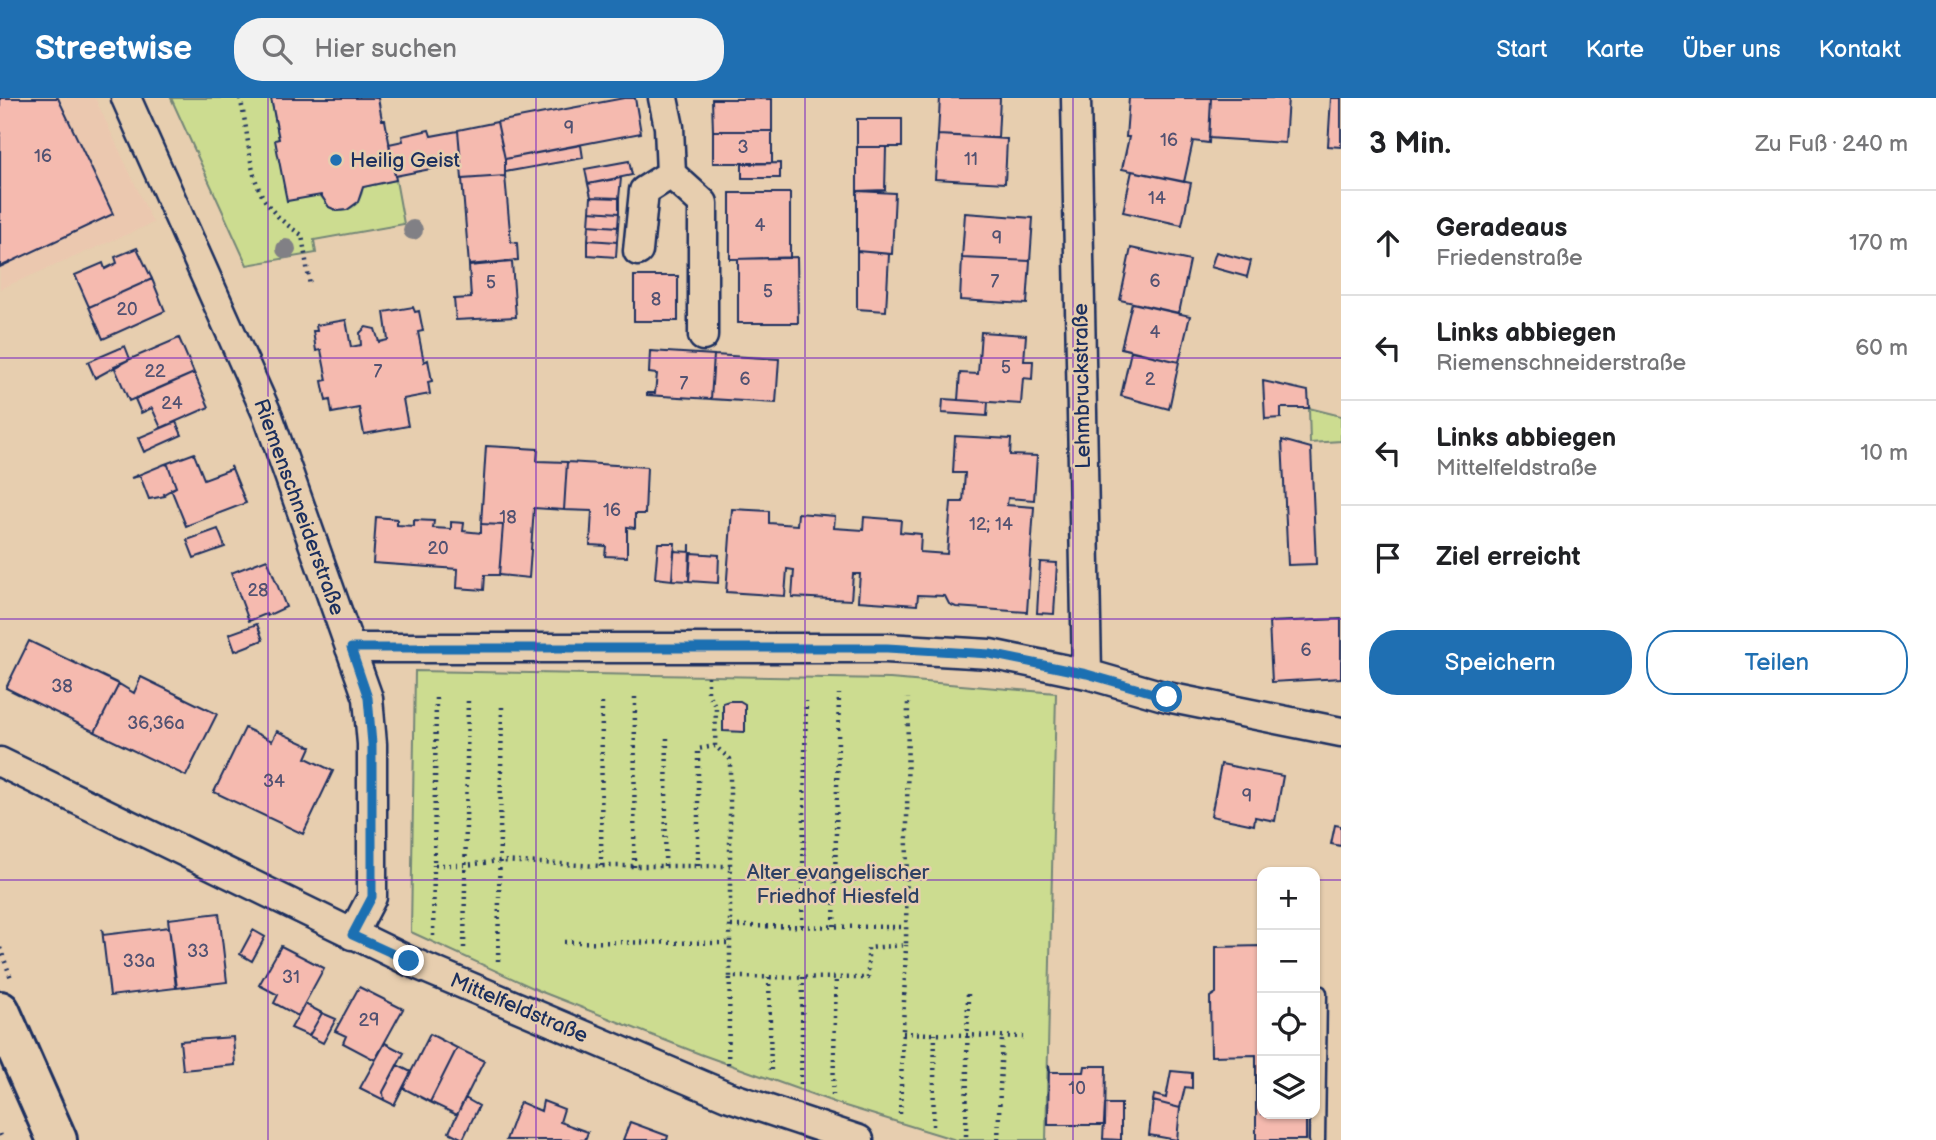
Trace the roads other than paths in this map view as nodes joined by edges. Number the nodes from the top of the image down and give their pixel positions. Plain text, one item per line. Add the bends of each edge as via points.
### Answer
1 (126, 98) edge
2 (663, 98) edge
3 (1076, 98) edge
4 (671, 174) junction
5 (638, 251) dead end
6 (704, 336) dead end
7 (351, 648) junction
8 (1087, 674) junction
9 (1341, 732) edge
10 (0, 762) edge
11 (352, 935) junction
12 (0, 1011) edge
13 (1318, 1056) edge
14 (0, 1070) edge
15 (31, 1140) edge
16 (57, 1140) edge
17 (859, 1140) edge
18 (1317, 1140) edge

1 - 7 street, Riemenschneiderstraße via 268,416
2 - 4 street
3 - 8 street, Lehmbruckstraße
4 - 5 street via 644,191
4 - 6 street via 703,202
7 - 8 street via 887,648 990,654
7 - 11 street, Riemenschneiderstraße via 368,698 372,744 372,897
8 - 9 street via 1180,700
10 - 11 street, Mittelfeldstraße
11 - 17 street, Mittelfeldstraße via 727,1096
12 - 16 main road
13 - 18 lane
14 - 15 main road

